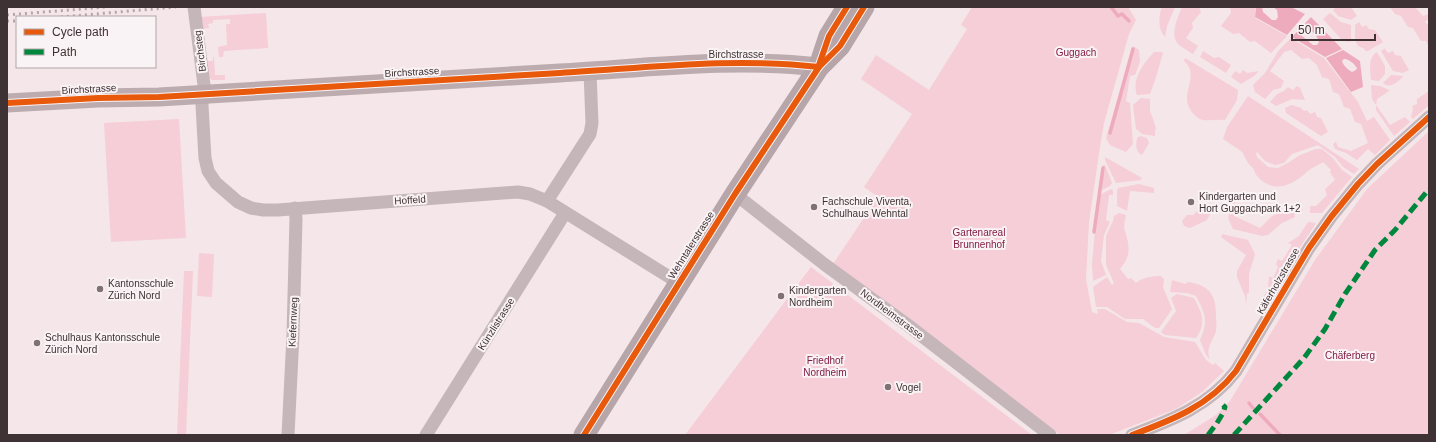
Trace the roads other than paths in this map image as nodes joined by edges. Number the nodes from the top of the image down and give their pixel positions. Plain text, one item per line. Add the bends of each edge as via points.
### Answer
1 (847, 7) edge
2 (864, 7) edge
3 (195, 11) edge
4 (819, 67) junction
5 (590, 72) junction
6 (203, 94) junction
7 (7, 103) edge
8 (1429, 117) edge
9 (735, 194) junction
10 (547, 201) junction
11 (295, 208) junction
12 (565, 213) junction
13 (679, 283) junction
14 (288, 435) edge
15 (426, 435) edge
16 (584, 435) edge
17 (1050, 435) edge
18 (1132, 435) edge

1 - 4 main road, Wehntalerstrasse via 829,36
2 - 4 main road, Wehntalerstrasse via 840,46
3 - 6 street, Birchsteg
4 - 5 main road, Birchstrasse via 721,62
4 - 9 main road, Wehntalerstrasse
5 - 6 main road, Birchstrasse
5 - 10 street via 590,134
6 - 7 main road, Birchstrasse
6 - 11 street, Hoffeld via 205,158 208,171 216,183 238,202 251,208
8 - 18 street, Käferholzstrasse via 1377,164 1331,217 1309,248 1227,382 1198,405 1164,426
9 - 13 main road, Wehntalerstrasse
9 - 17 street, Nordheimstrasse
10 - 11 street, Hoffeld via 518,192
10 - 12 street, Hoffeld
11 - 14 street, Kiefernweg
12 - 13 street, Hoffeld
12 - 15 street, Künzlistrasse
13 - 16 main road, Wehntalerstrasse

